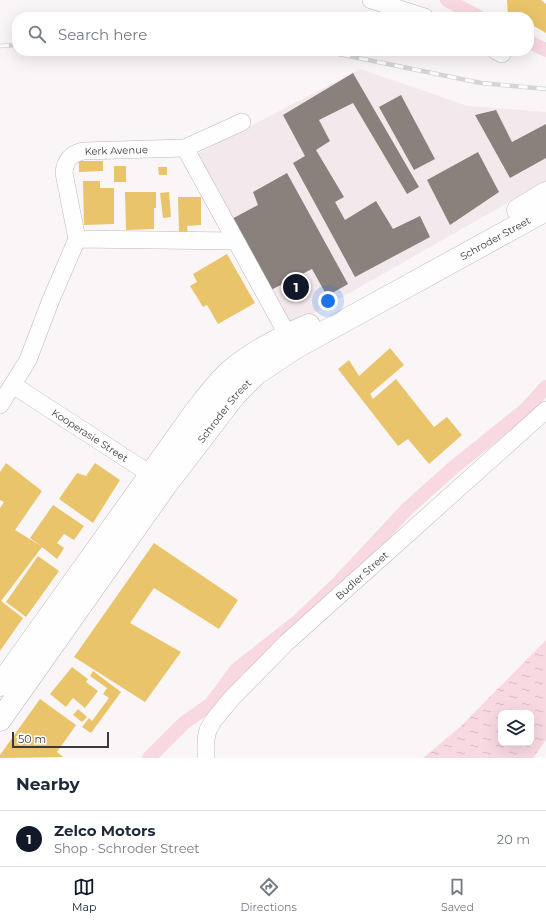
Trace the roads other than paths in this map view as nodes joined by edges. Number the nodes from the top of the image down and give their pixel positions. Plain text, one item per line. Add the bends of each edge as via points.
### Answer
1 (371, 0) edge
2 (409, 12) edge
3 (242, 122) dead end
4 (185, 148) junction
5 (546, 193) edge
6 (546, 210) edge
7 (77, 239) junction
8 (234, 241) junction
9 (291, 341) junction
10 (14, 385) junction
11 (0, 405) edge
12 (546, 410) edge
13 (159, 480) junction
14 (0, 685) edge
15 (0, 720) edge
16 (206, 758) edge

1 - 2 street
3 - 4 street, Kerk Avenue
4 - 7 street, Kerk Avenue via 73,154 66,162 64,173
4 - 8 street
5 - 9 highway, Schroder Street via 339,310
6 - 9 highway, Schroder Street
7 - 8 street
7 - 10 street via 28,360
8 - 9 street
9 - 13 highway, Schroder Street via 274,360 245,384
10 - 11 street
10 - 13 street, Kooperasie Street
12 - 16 street, Budler Street via 286,643 231,699 208,730
13 - 14 highway, Schroder Street
13 - 15 highway, Schroder Street

